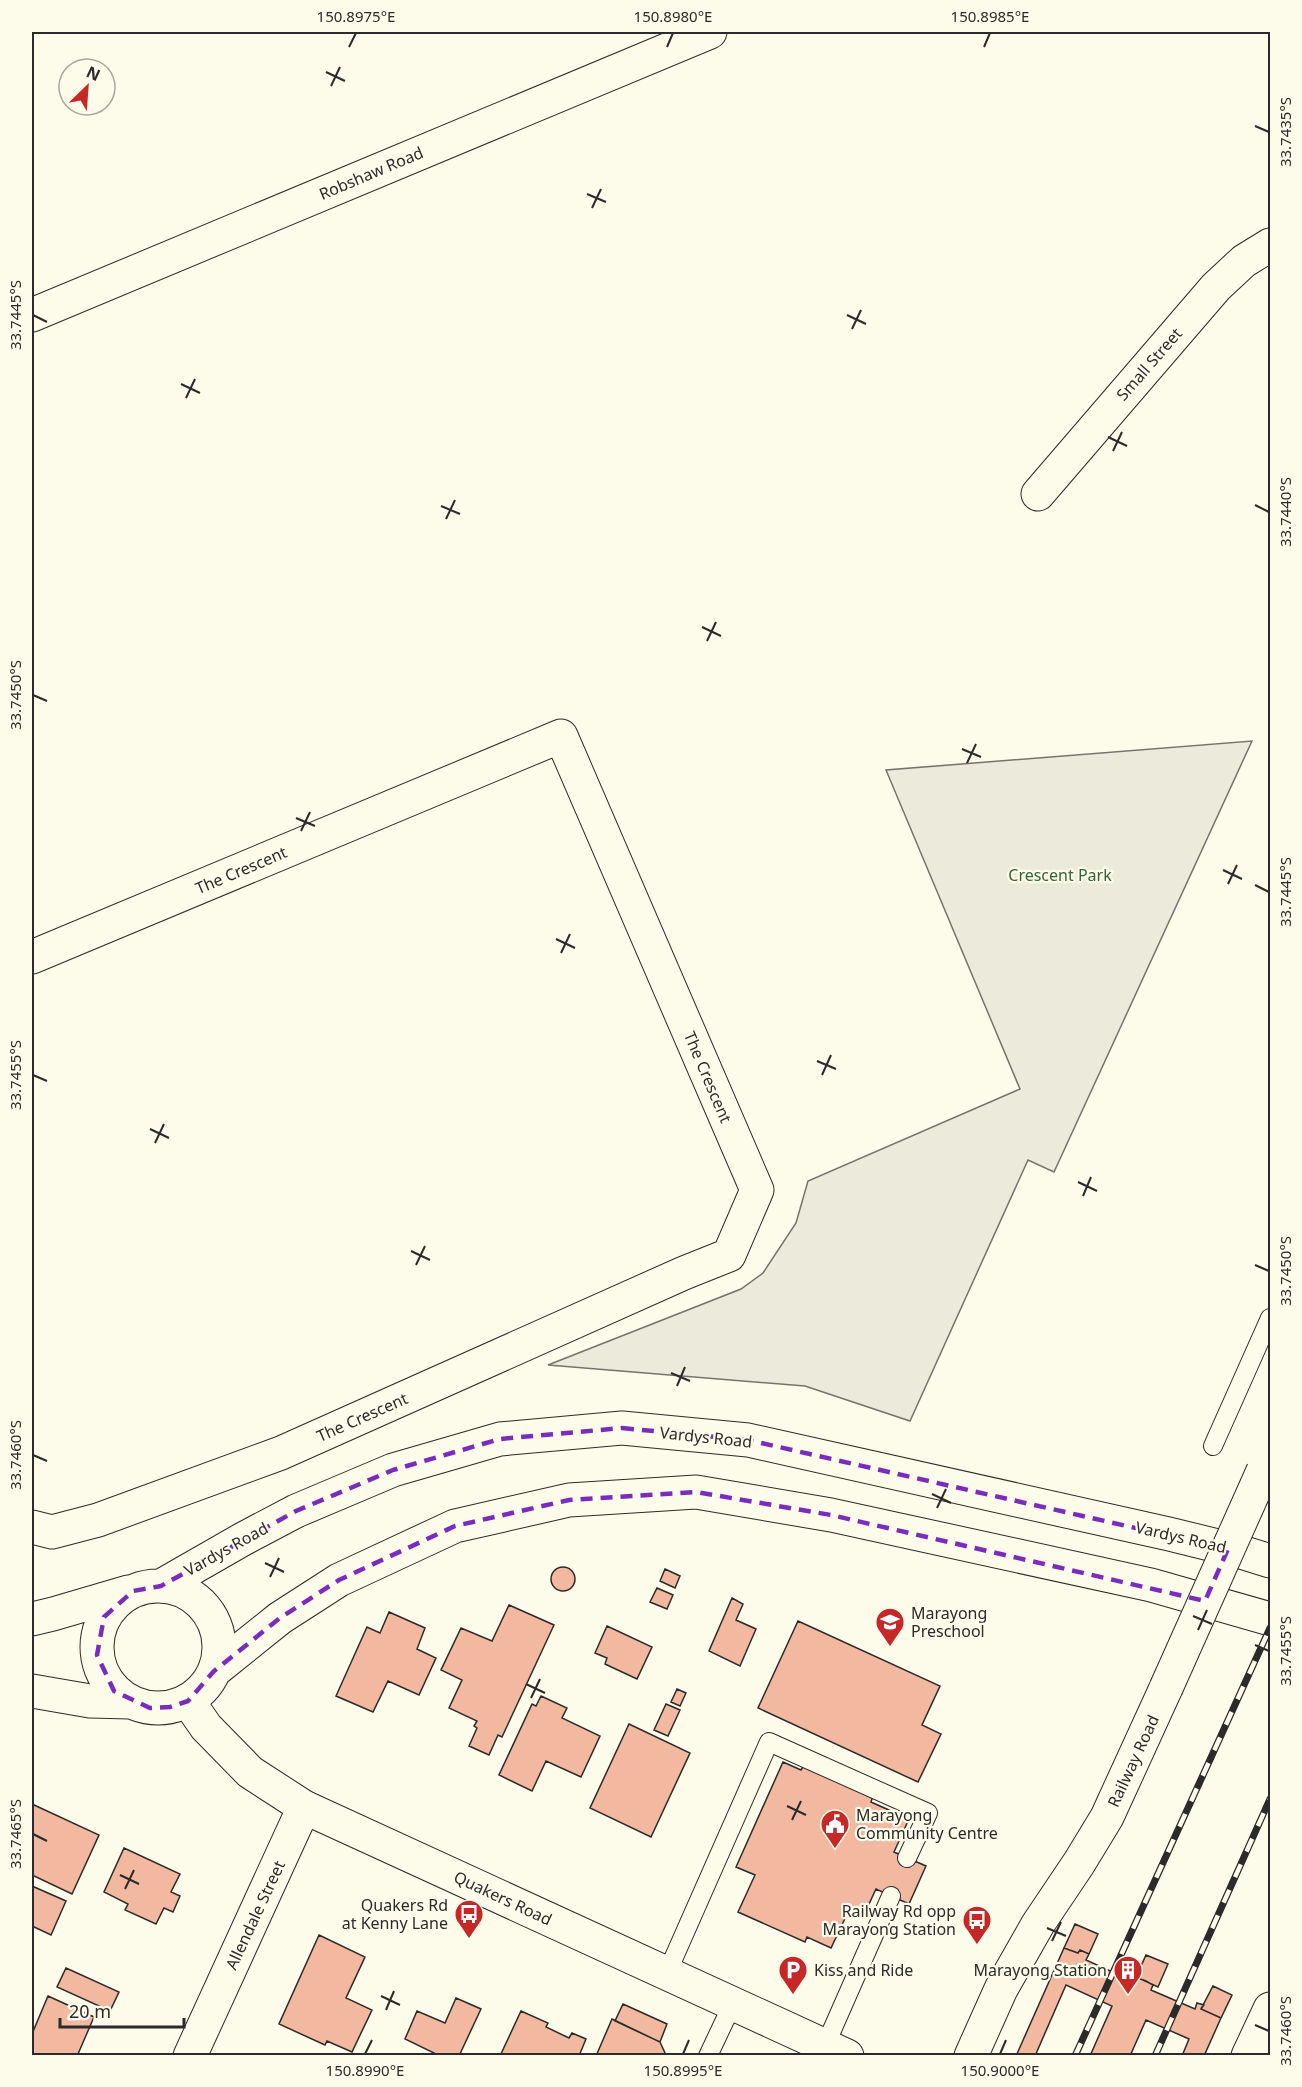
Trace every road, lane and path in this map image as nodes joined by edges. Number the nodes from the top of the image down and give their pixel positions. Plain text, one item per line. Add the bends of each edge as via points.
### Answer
1 (710, 32) edge
2 (1270, 245) edge
3 (32, 315) edge
4 (1038, 494) dead end
5 (32, 957) edge
6 (1270, 1318) edge
7 (1213, 1446) dead end
8 (1267, 1463) edge
9 (32, 1527) edge
10 (1270, 1561) edge
11 (147, 1588) junction
12 (32, 1618) edge
13 (1270, 1619) edge
14 (214, 1671) junction
15 (32, 1691) edge
16 (188, 1701) junction
17 (130, 1702) junction
18 (304, 1807) junction
19 (907, 1858) dead end
20 (891, 1896) dead end
21 (667, 1973) junction
22 (733, 2003) junction
23 (1270, 2009) edge
24 (836, 2050) edge
25 (190, 2055) edge
26 (708, 2055) edge
27 (971, 2055) edge
28 (1248, 2055) edge

1 - 3 street, Robshaw Road
2 - 4 street, Small Street via 1244,261 1216,287
5 - 9 street, The Crescent via 561,735 757,1190 729,1255 281,1453 98,1520 52,1532
6 - 7 lane
8 - 27 street, Railway Road, bridge via 1107,1817 1032,1933
10 - 11 street, Vardys Road via 1169,1534 748,1440 621,1428 500,1439 393,1470 296,1510
11 - 12 street
11 - 14 street via 180,1590 197,1600 210,1615 218,1633
11 - 17 street via 116,1601 97,1636 102,1675 114,1691
13 - 14 street via 1140,1583 831,1515 696,1492 569,1500 455,1526 339,1580 280,1618
14 - 16 street via 204,1688
15 - 17 street via 90,1701
16 - 17 street via 150,1708
16 - 18 street, Quakers Road via 250,1772
18 - 21 street, Quakers Road
18 - 25 street, Allendale Street
19 - 21 lane via 928,1813 769,1742
20 - 24 lane
21 - 22 street, Quakers Road
22 - 24 street, Quakers Road
22 - 26 lane
23 - 28 street

